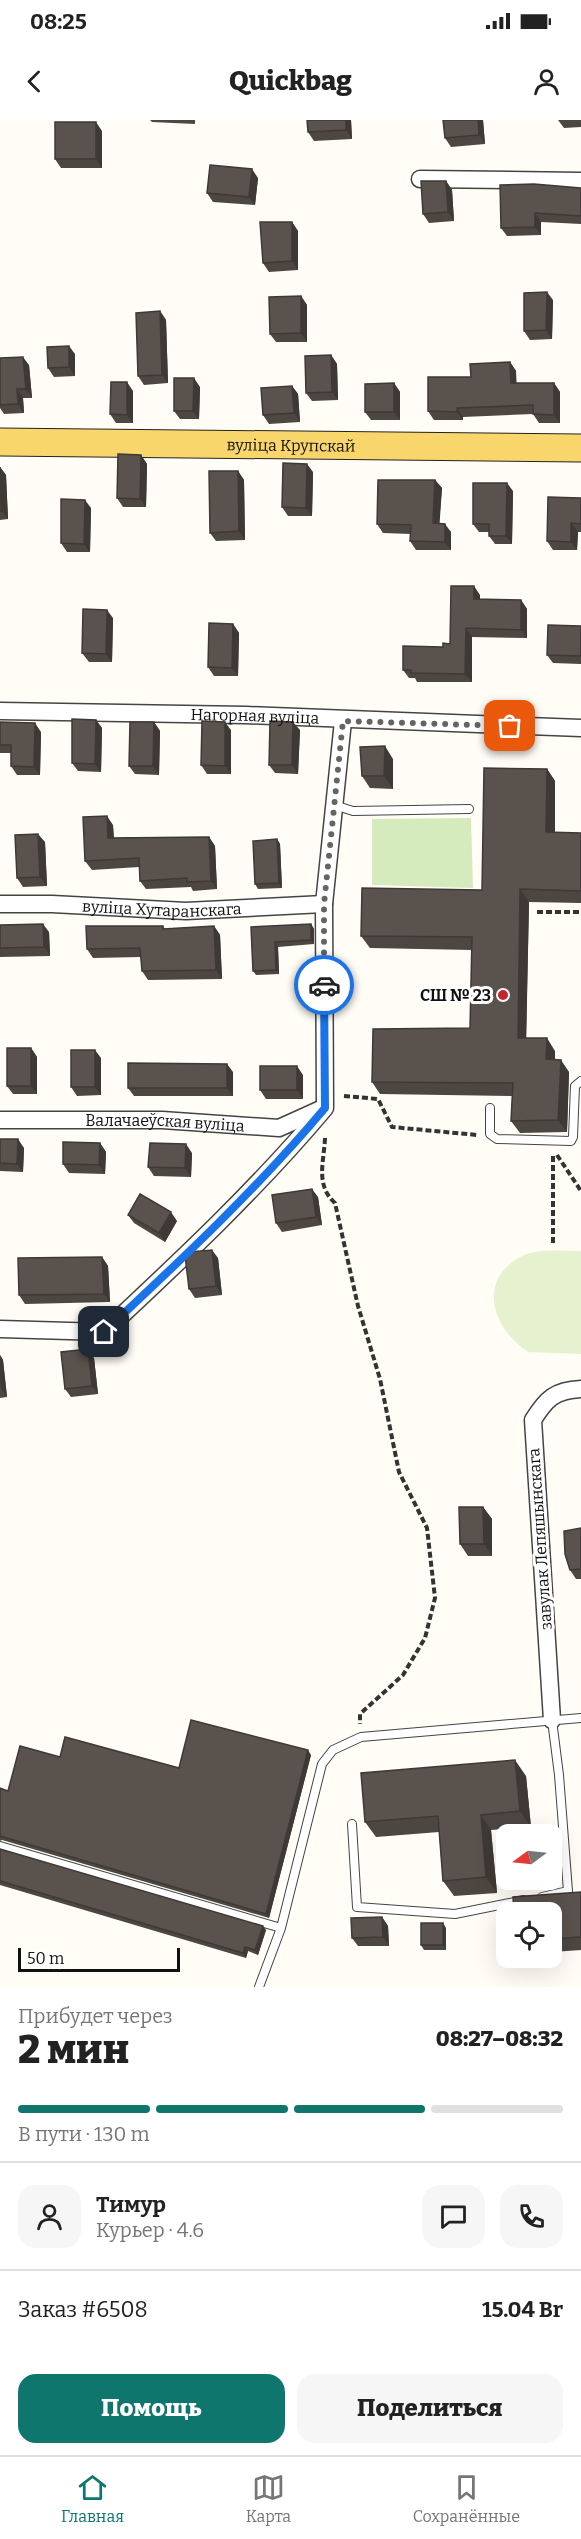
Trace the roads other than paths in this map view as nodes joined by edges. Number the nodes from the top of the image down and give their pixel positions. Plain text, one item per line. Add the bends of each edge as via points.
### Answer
1 (420, 179) edge
2 (581, 181) edge
3 (0, 442) edge
4 (581, 448) edge
5 (0, 711) edge
6 (343, 721) junction
7 (581, 728) edge
8 (334, 805) junction
9 (469, 809) dead end
10 (0, 904) edge
11 (324, 904) junction
12 (581, 1081) edge
13 (325, 1108) junction
14 (490, 1108) dead end
15 (0, 1120) edge
16 (0, 1329) edge
17 (581, 1389) edge
18 (581, 1718) edge
19 (552, 1720) junction
20 (352, 1824) dead end
21 (0, 1846) edge
22 (281, 1928) junction
23 (259, 1987) edge

1 - 2 street
3 - 4 main road, вуліца Крупскай
5 - 6 street, Нагорная вуліца via 222,714
6 - 7 street, Нагорная вуліца
6 - 8 street
8 - 9 lane via 353,811
8 - 11 street
10 - 11 street, вуліца Хутаранскага via 186,911
11 - 13 street
12 - 14 lane via 575,1086 571,1141 497,1139 490,1134
13 - 15 street, Валачаеўская вуліца via 279,1128 162,1120
13 - 16 street via 217,1226 104,1332
17 - 19 street, завулак Лепяшынскага via 568,1389 546,1399 533,1420
18 - 19 lane
19 - 20 lane via 568,1891 455,1914 357,1907
19 - 22 lane via 361,1737 333,1750 322,1764
21 - 22 lane
22 - 23 lane

